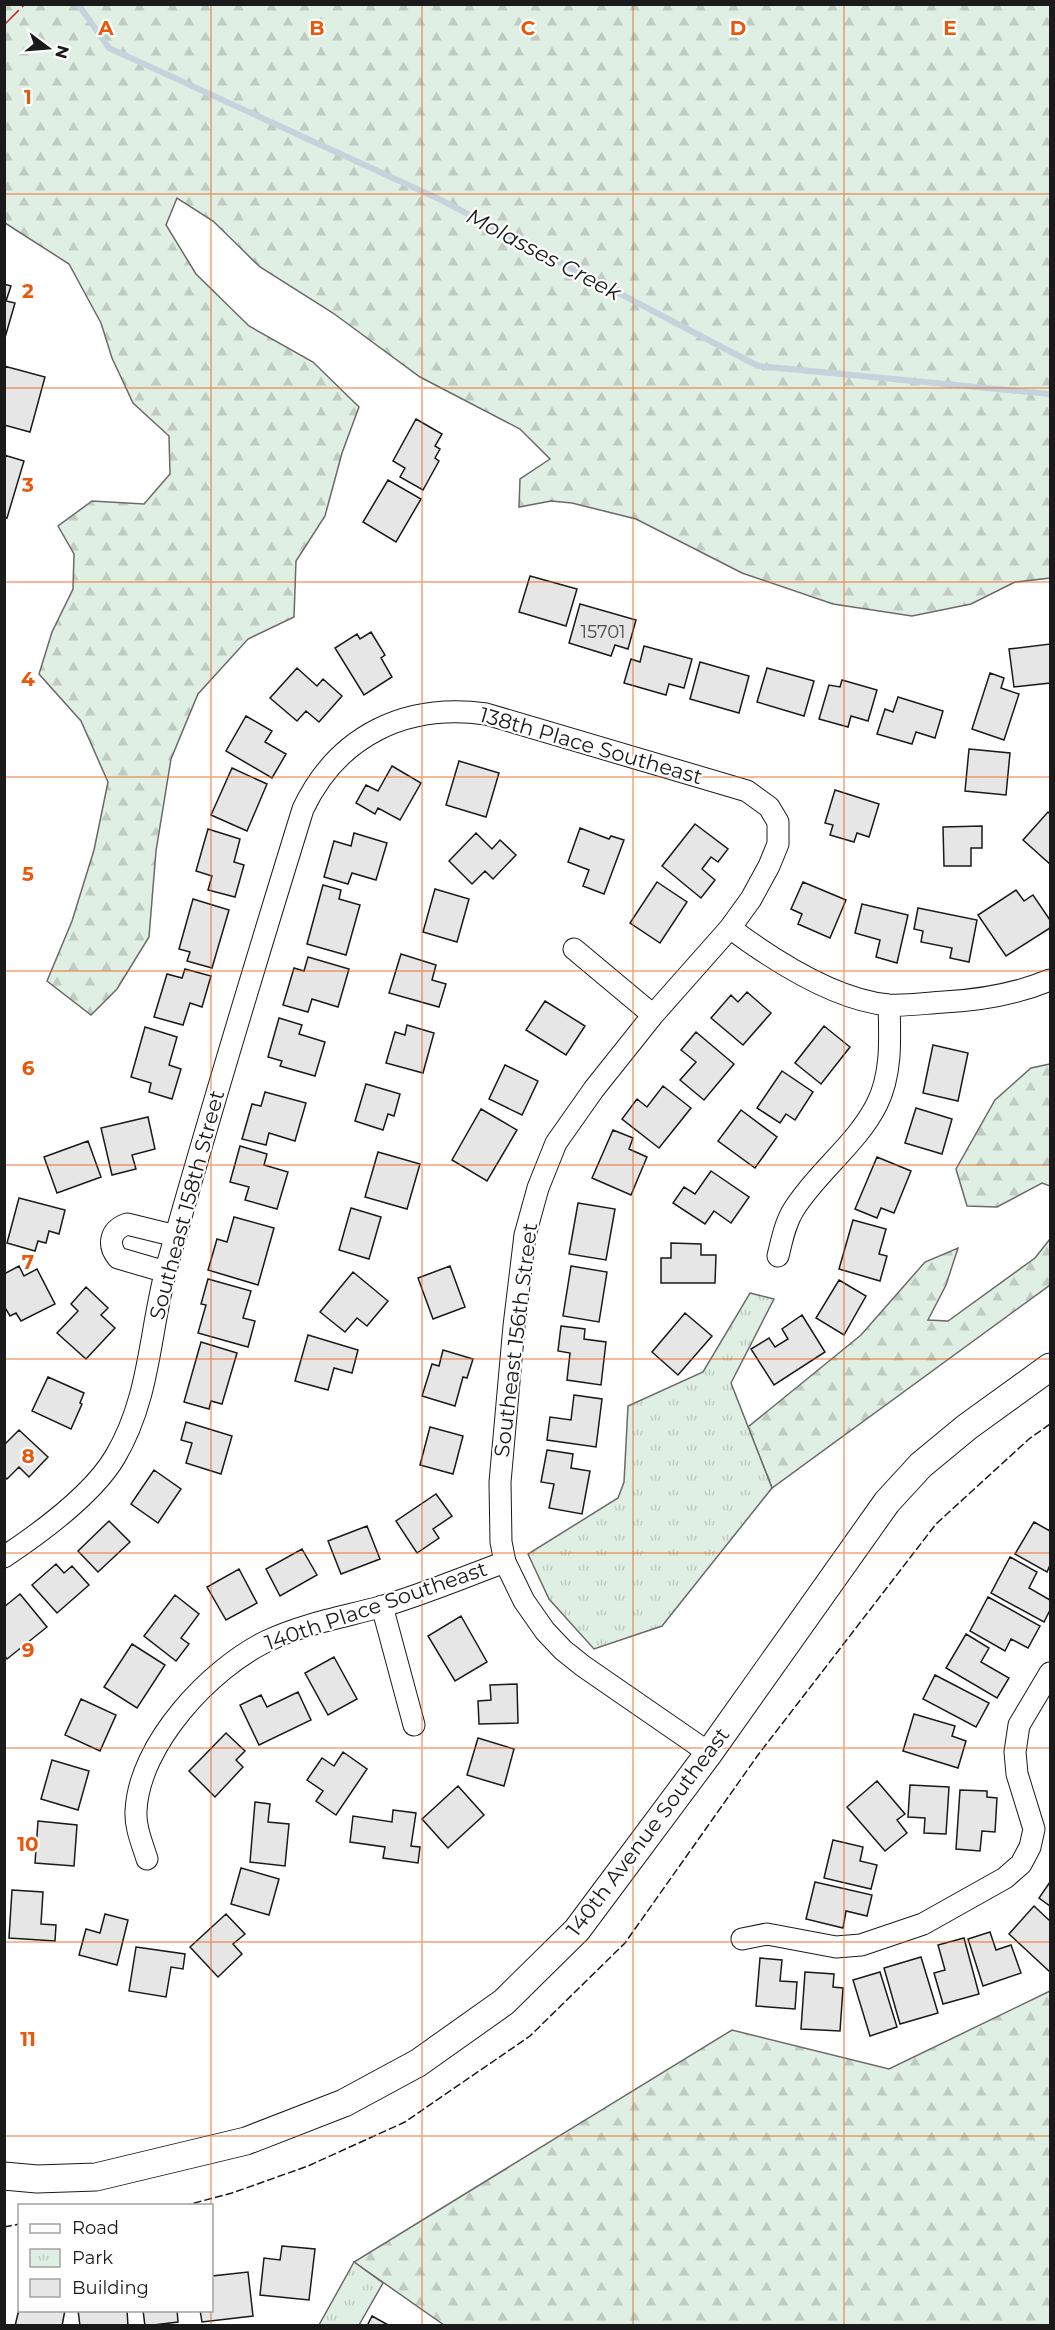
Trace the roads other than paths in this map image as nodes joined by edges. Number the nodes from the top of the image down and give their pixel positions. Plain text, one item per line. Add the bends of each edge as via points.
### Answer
1 (769, 807) joint
2 (303, 810) joint
3 (730, 928) junction
4 (574, 949) dead end
5 (1050, 980) edge
6 (889, 1005) junction
7 (653, 1015) junction
8 (176, 1236) junction
9 (778, 1256) dead end
10 (166, 1272) junction
11 (1050, 1367) edge
12 (8, 1549) edge
13 (505, 1562) junction
14 (382, 1606) junction
15 (1050, 1673) edge
16 (414, 1725) dead end
17 (709, 1753) junction
18 (147, 1859) dead end
19 (742, 1939) dead end
20 (4, 2176) edge

1 - 2 street, 138th Place Southeast via 747,791 486,714 462,711 401,719 360,740 325,772
1 - 3 street, Southeast 156th Street via 778,822 774,855 751,899
2 - 8 street, Southeast 158th Street
3 - 6 street via 803,975 838,991
3 - 7 street, Southeast 156th Street
4 - 7 street
5 - 6 street via 973,1001
6 - 9 street via 889,1057 877,1103 793,1210
7 - 13 street, Southeast 156th Street via 556,1143 525,1235 500,1482
8 - 10 street, Southeast 158th Street
8 - 10 street via 127,1224 120,1226 111,1238 118,1258
10 - 12 street, Southeast 158th Street via 134,1420 113,1459 84,1493
11 - 17 main road, 140th Avenue Southeast via 967,1427 921,1466 887,1502
13 - 14 street, 140th Place Southeast
13 - 17 street, Southeast 156th Street via 524,1601 563,1650
14 - 16 street
14 - 18 street, 140th Place Southeast via 269,1640 245,1653 201,1688 160,1741 141,1782 136,1823
15 - 19 street via 1019,1725 1017,1774 1034,1829 1021,1864 1005,1878 923,1923 861,1945 836,1947 767,1934
17 - 20 main road, 140th Avenue Southeast via 577,1930 504,2002 418,2063 344,2103 246,2141 96,2177

